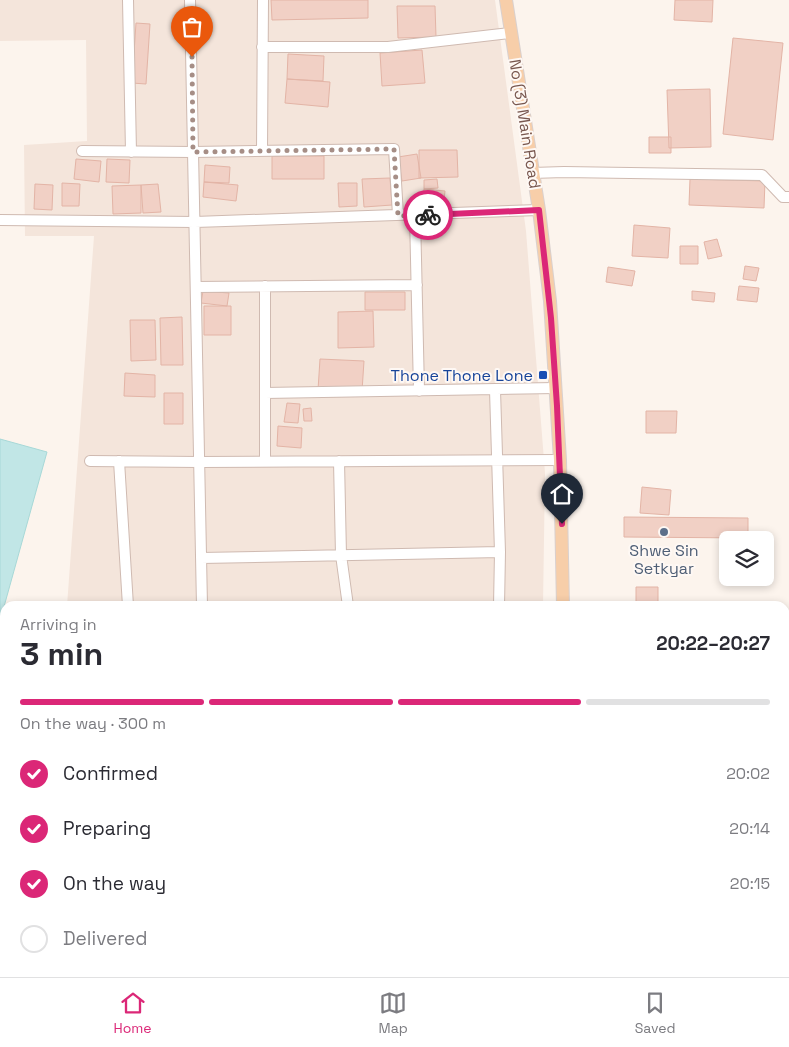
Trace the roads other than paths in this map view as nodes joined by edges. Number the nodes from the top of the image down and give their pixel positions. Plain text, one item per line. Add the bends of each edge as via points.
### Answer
1 (128, 0) edge
2 (190, 0) edge
3 (262, 0) edge
4 (506, 0) edge
5 (510, 33) junction
6 (262, 47) junction
7 (82, 151) dead end
8 (262, 151) junction
9 (132, 152) junction
10 (193, 152) junction
11 (532, 173) junction
12 (789, 197) edge
13 (539, 210) junction
14 (415, 215) junction
15 (398, 216) junction
16 (0, 220) edge
17 (194, 222) junction
18 (417, 284) junction
19 (265, 286) junction
20 (196, 287) junction
21 (556, 388) junction
22 (495, 390) junction
23 (418, 391) junction
24 (265, 393) junction
25 (90, 460) dead end
26 (560, 460) junction
27 (119, 461) junction
28 (265, 461) junction
29 (338, 461) junction
30 (496, 461) junction
31 (199, 462) junction
32 (500, 552) junction
33 (340, 555) junction
34 (201, 558) junction
35 (128, 601) edge
36 (202, 601) edge
37 (347, 601) edge
38 (499, 601) edge
39 (563, 601) edge

1 - 9 street
2 - 10 street
3 - 6 street
4 - 5 main road, No (3) Main Road
5 - 6 street via 388,47
5 - 11 main road, No (3) Main Road
6 - 8 street
7 - 9 street
8 - 10 street
8 - 15 street via 394,149
9 - 10 street
10 - 17 street
11 - 12 street via 762,174 784,197
11 - 13 main road, No (3) Main Road
13 - 14 street
13 - 21 main road, No (3) Main Road
14 - 15 street
14 - 18 street
15 - 17 street
16 - 17 street
17 - 20 street
18 - 19 street
18 - 23 street
19 - 20 street
19 - 24 street
20 - 31 street
21 - 22 street
21 - 26 main road, No (3) Main Road
22 - 23 street
22 - 30 street
23 - 24 street
24 - 28 street
25 - 27 street
26 - 30 street
26 - 39 main road, No (3) Main Road
27 - 31 street
27 - 35 street
28 - 29 street
28 - 31 street
29 - 30 street
29 - 33 street
30 - 32 street
31 - 34 street
32 - 33 street
32 - 38 street
33 - 34 street
33 - 37 street
34 - 36 street

